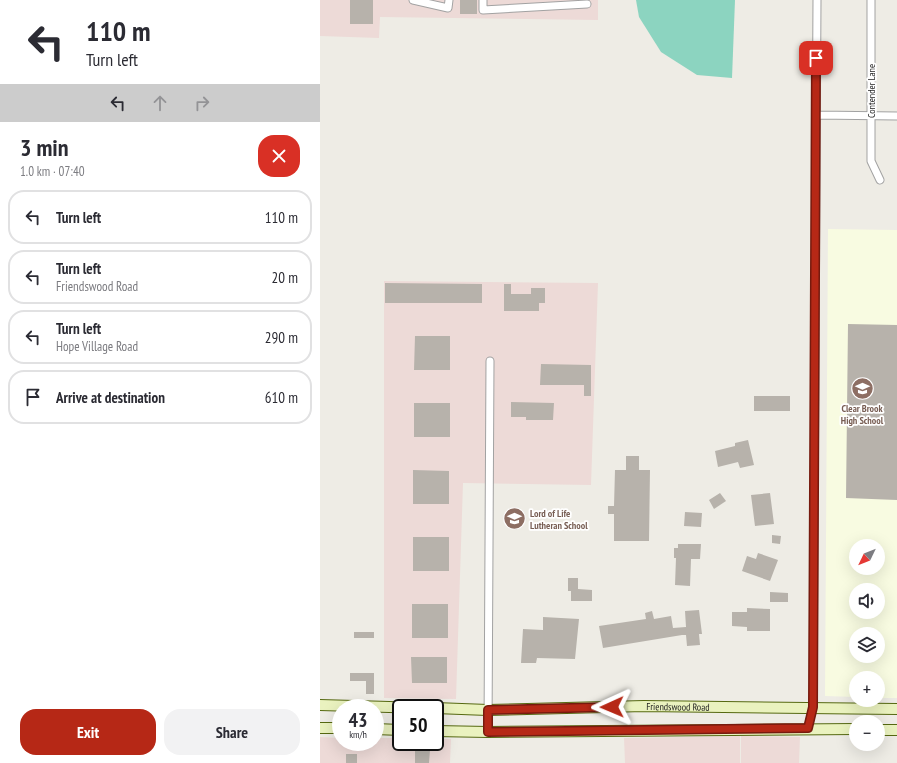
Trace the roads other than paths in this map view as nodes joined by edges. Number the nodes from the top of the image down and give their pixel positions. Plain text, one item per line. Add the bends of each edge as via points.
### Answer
1 (414, 0) edge
2 (449, 0) edge
3 (483, 0) edge
4 (817, 0) edge
5 (871, 0) edge
6 (587, 4) dead end
7 (816, 115) junction
8 (871, 116) junction
9 (897, 116) edge
10 (880, 180) dead end
11 (490, 361) dead end
12 (320, 705) edge
13 (392, 707) edge
14 (813, 707) junction
15 (444, 708) edge
16 (897, 709) edge
17 (488, 710) junction
18 (320, 728) edge
19 (332, 728) edge
20 (808, 728) junction
21 (849, 729) edge
22 (885, 730) edge
23 (897, 730) edge
24 (444, 731) edge
25 (488, 732) junction

1 - 2 street via 448,8
3 - 6 street via 483,10
4 - 7 street
5 - 8 street, Contender Lane
7 - 8 street
7 - 14 street
8 - 9 street
8 - 10 street, Contender Lane via 872,160
11 - 17 street
12 - 13 main road
14 - 16 main road, Friendswood Road
14 - 17 main road, Friendswood Road via 644,706
14 - 20 street
15 - 17 main road, Friendswood Road
17 - 25 street
18 - 19 main road
20 - 21 main road
20 - 25 main road
22 - 23 main road
24 - 25 main road

